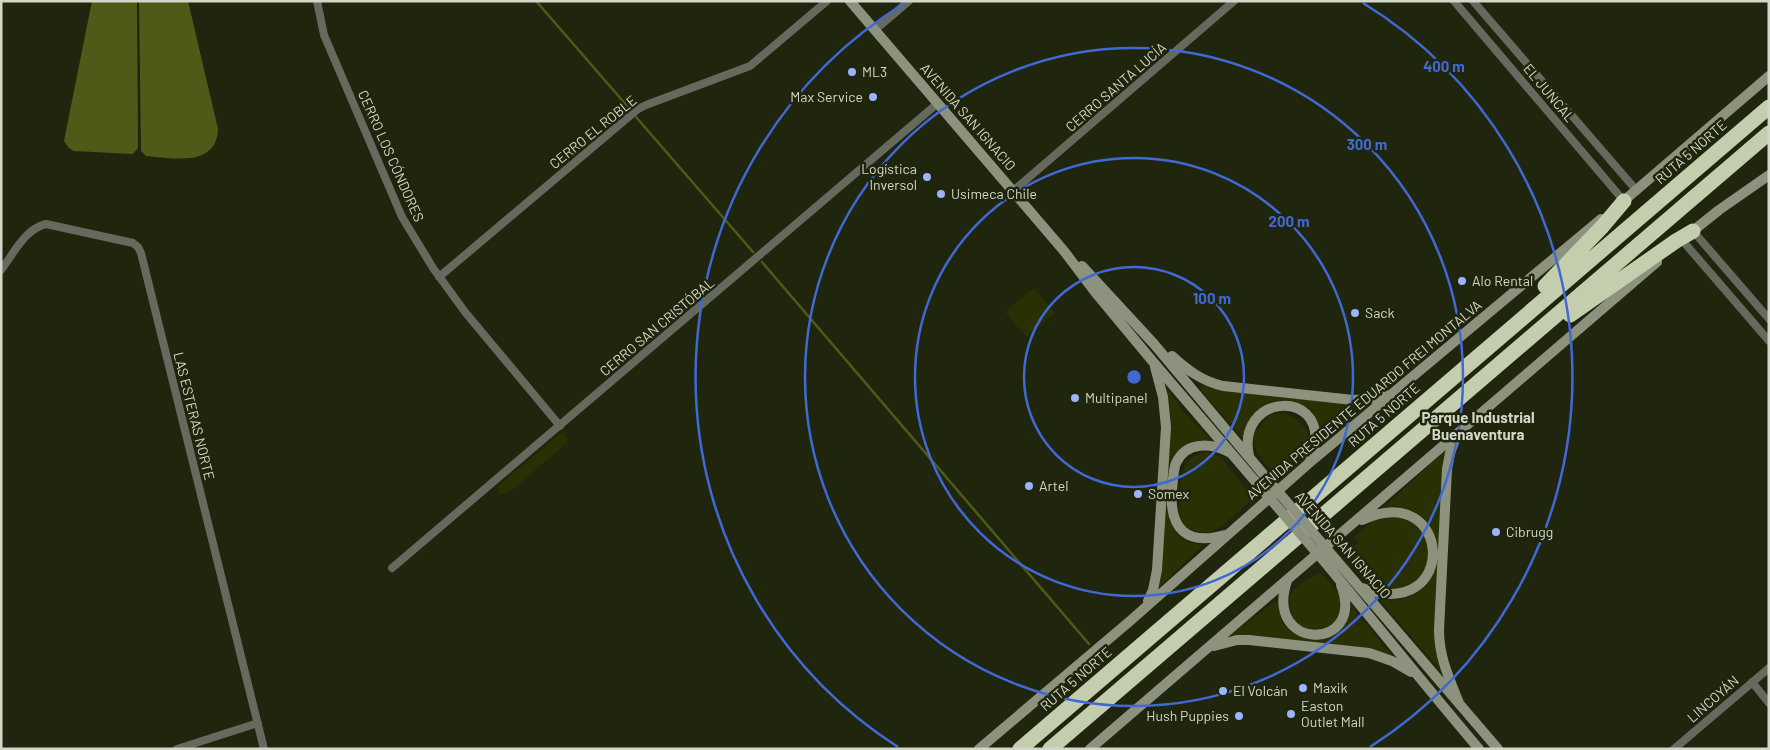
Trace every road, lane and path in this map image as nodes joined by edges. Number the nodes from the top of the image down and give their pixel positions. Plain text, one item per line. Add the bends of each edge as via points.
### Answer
1 (316, 1) edge
2 (828, 1) edge
3 (850, 1) edge
4 (909, 1) edge
5 (1234, 1) edge
6 (1454, 1) edge
7 (1473, 1) edge
8 (875, 30) junction
9 (1769, 76) edge
10 (938, 103) junction
11 (1769, 107) edge
12 (1769, 133) edge
13 (1769, 175) edge
14 (1637, 190) junction
15 (1013, 191) junction
16 (1624, 201) junction
17 (1688, 236) junction
18 (1064, 251) junction
19 (1, 270) edge
20 (440, 277) junction
21 (1737, 282) junction
22 (1726, 291) junction
23 (1769, 319) edge
24 (1769, 342) edge
25 (1154, 344) junction
26 (1475, 359) junction
27 (1154, 363) junction
28 (1500, 363) junction
29 (1392, 393) junction
30 (560, 426) junction
31 (1458, 434) junction
32 (1233, 454) junction
33 (1250, 457) junction
34 (1308, 464) junction
35 (1265, 484) junction
36 (1352, 525) junction
37 (1226, 535) junction
38 (1333, 564) junction
39 (392, 568) dead end
40 (1339, 579) junction
41 (1287, 581) junction
42 (1362, 588) junction
43 (1143, 608) junction
44 (1207, 649) junction
45 (1769, 668) edge
46 (1418, 677) junction
47 (1752, 682) junction
48 (1444, 687) junction
49 (1433, 696) junction
50 (1769, 702) edge
51 (1459, 703) junction
52 (258, 723) junction
53 (177, 749) edge
54 (264, 749) edge
55 (979, 749) edge
56 (1020, 749) edge
57 (1050, 749) edge
58 (1090, 749) edge
59 (1479, 749) edge
60 (1498, 749) edge
61 (1674, 749) edge

1 - 20 street, CERRO LOS CÓNDORES via 324,35 392,196
2 - 20 street, CERRO EL ROBLE via 747,68 646,105 632,114
3 - 8 main road, AVENIDA SAN IGNACIO
4 - 8 street
5 - 15 street, CERRO SANTA LUCÍA
6 - 16 street, EL JUNCAL
7 - 14 street, EL JUNCAL
8 - 10 main road, AVENIDA SAN IGNACIO
9 - 14 main road, AVENIDA PRESIDENTE EDUARDO FREI MONTALVA
10 - 15 main road, AVENIDA SAN IGNACIO
10 - 30 street, CERRO SAN CRISTÓBAL
11 - 26 highway, RUTA 5 NORTE
12 - 28 highway
13 - 17 main road
14 - 16 main road, AVENIDA PRESIDENTE EDUARDO FREI MONTALVA
15 - 18 main road, AVENIDA SAN IGNACIO
16 - 26 highway
16 - 29 main road, AVENIDA PRESIDENTE EDUARDO FREI MONTALVA
17 - 21 street
17 - 22 street
17 - 28 highway via 1676,240
17 - 31 main road
18 - 25 main road, AVENIDA SAN IGNACIO
18 - 27 main road, AVENIDA SAN IGNACIO
19 - 52 street, LAS ESTERAS NORTE via 30,231 46,224 133,242 138,247
20 - 30 street, CERRO LOS CÓNDORES via 473,322
21 - 22 street
21 - 23 street
22 - 24 street
25 - 29 main road via 1196,376 1222,386 1353,400
25 - 33 main road, AVENIDA SAN IGNACIO
26 - 56 highway, RUTA 5 NORTE
27 - 32 main road, AVENIDA SAN IGNACIO
27 - 43 main road via 1165,406 1166,427 1156,576
28 - 57 highway
29 - 34 main road, AVENIDA PRESIDENTE EDUARDO FREI MONTALVA
30 - 39 street, CERRO SAN CRISTÓBAL
31 - 36 main road
31 - 51 main road via 1447,469 1439,639 1444,667
32 - 35 main road, AVENIDA SAN IGNACIO
32 - 37 main road via 1210,445 1194,447 1182,455 1174,472 1172,511 1180,529 1197,538
33 - 34 main road via 1248,440 1253,422 1275,406 1294,406 1302,411 1313,427 1315,443
33 - 35 main road, AVENIDA SAN IGNACIO
34 - 37 main road, AVENIDA PRESIDENTE EDUARDO FREI MONTALVA
35 - 38 main road, AVENIDA SAN IGNACIO, bridge
36 - 41 main road
36 - 42 main road via 1381,513 1406,513 1424,527 1433,548 1430,571 1410,591 1388,595
37 - 43 main road, AVENIDA PRESIDENTE EDUARDO FREI MONTALVA
38 - 40 main road, AVENIDA SAN IGNACIO
38 - 42 main road, AVENIDA SAN IGNACIO
40 - 41 main road via 1346,603 1344,617 1338,626 1316,635 1298,630 1287,617 1283,600
40 - 46 main road, AVENIDA SAN IGNACIO
41 - 44 main road
42 - 48 main road, AVENIDA SAN IGNACIO
43 - 55 main road, AVENIDA PRESIDENTE EDUARDO FREI MONTALVA
44 - 46 main road via 1243,640 1361,651 1384,658
44 - 58 main road
45 - 47 street, LINCOYÁN
46 - 49 main road, AVENIDA SAN IGNACIO
47 - 50 street
47 - 61 street, LINCOYÁN
48 - 49 main road via 1437,688
48 - 51 main road, AVENIDA SAN IGNACIO
49 - 59 main road, AVENIDA SAN IGNACIO
51 - 60 main road, AVENIDA SAN IGNACIO
52 - 53 street
52 - 54 street, LAS ESTERAS NORTE

